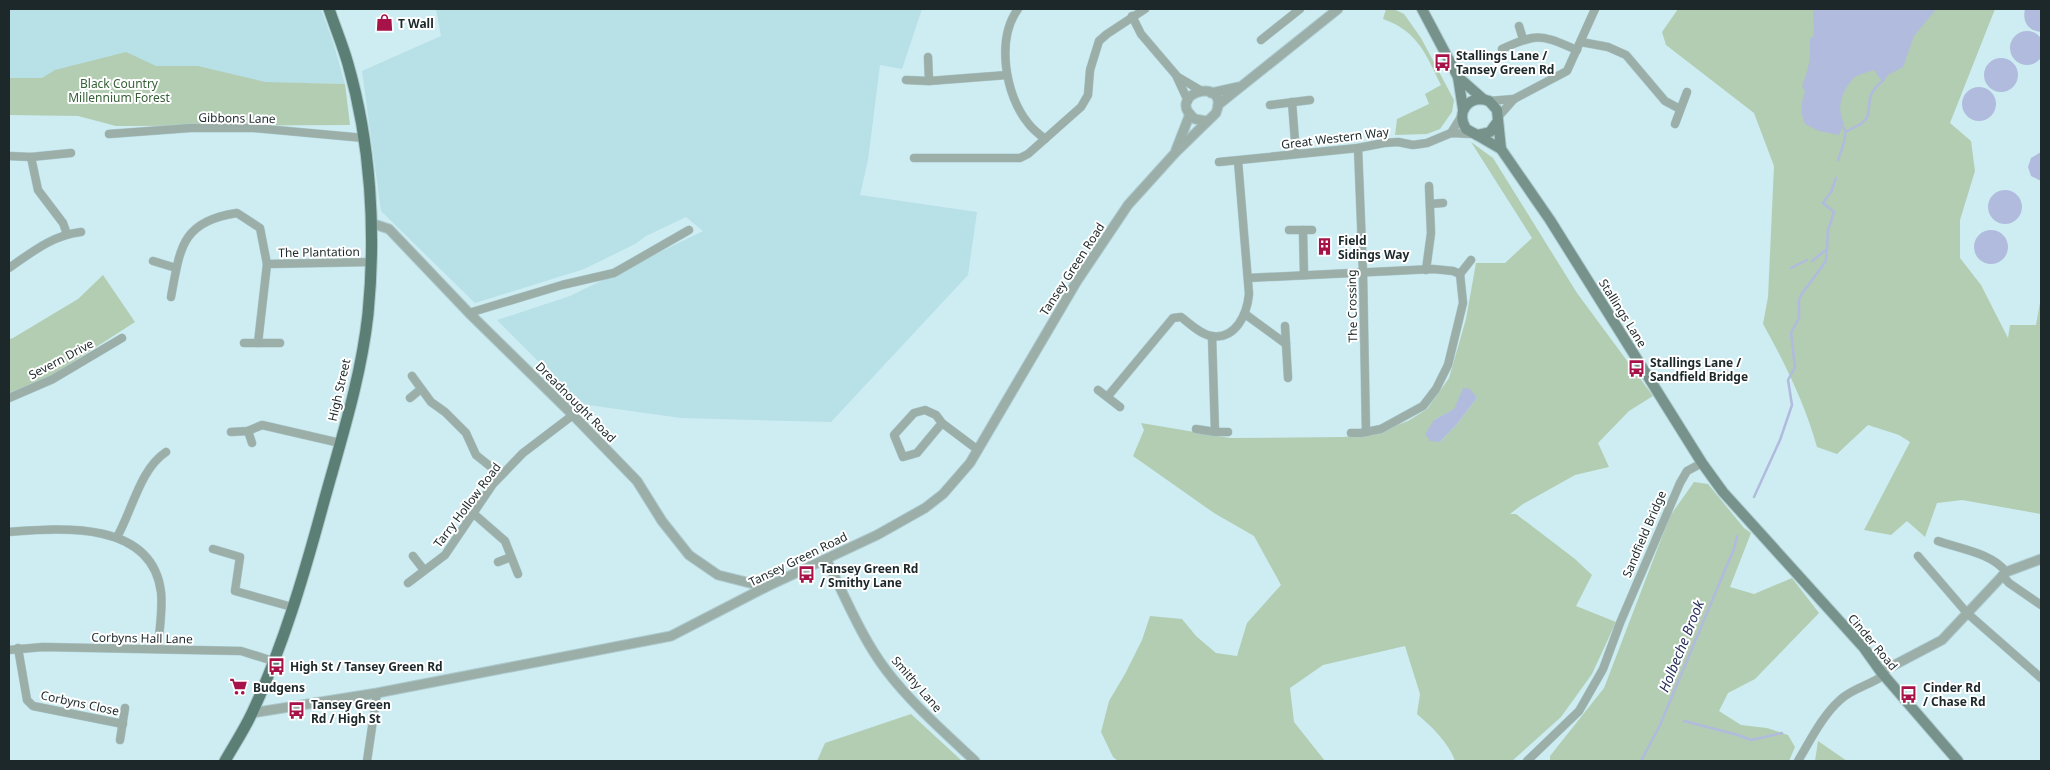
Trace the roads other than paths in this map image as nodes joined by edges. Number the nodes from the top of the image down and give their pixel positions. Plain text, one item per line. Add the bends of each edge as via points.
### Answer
1 (329, 9) edge
2 (1018, 9) edge
3 (1145, 9) edge
4 (1338, 9) edge
5 (1418, 9) edge
6 (1595, 9) edge
7 (1297, 10) edge
8 (1424, 11) edge
9 (1132, 16) junction
10 (1519, 26) dead end
11 (1523, 39) junction
12 (1261, 40) dead end
13 (1581, 42) junction
14 (1502, 49) dead end
15 (1577, 50) junction
16 (928, 57) dead end
17 (1007, 75) junction
18 (1176, 76) junction
19 (1458, 77) junction
20 (906, 80) dead end
21 (929, 81) junction
22 (1238, 87) junction
23 (1200, 90) junction
24 (1687, 92) dead end
25 (1212, 93) junction
26 (1514, 99) junction
27 (1310, 100) dead end
28 (1486, 100) junction
29 (1188, 101) junction
30 (1292, 102) junction
31 (1218, 105) junction
32 (1270, 105) dead end
33 (1680, 109) junction
34 (1462, 113) junction
35 (1190, 114) junction
36 (1498, 119) junction
37 (1206, 120) junction
38 (1675, 124) dead end
39 (1451, 133) junction
40 (109, 134) dead end
41 (1474, 135) junction
42 (364, 138) junction
43 (1045, 139) junction
44 (1358, 148) junction
45 (1501, 149) junction
46 (71, 153) dead end
47 (1175, 153) junction
48 (1296, 154) junction
49 (9, 156) edge
50 (31, 157) junction
51 (914, 158) dead end
52 (1238, 161) junction
53 (1219, 162) dead end
54 (1429, 186) dead end
55 (1443, 203) dead end
56 (1430, 204) junction
57 (371, 223) junction
58 (689, 230) dead end
59 (1289, 230) dead end
60 (1303, 230) junction
61 (1312, 230) dead end
62 (82, 232) dead end
63 (67, 234) junction
64 (1471, 260) dead end
65 (153, 261) dead end
66 (371, 262) junction
67 (267, 264) junction
68 (9, 268) edge
69 (176, 268) junction
70 (1426, 270) junction
71 (1363, 272) junction
72 (1460, 274) junction
73 (1304, 275) junction
74 (1248, 278) junction
75 (171, 297) dead end
76 (470, 314) junction
77 (1244, 314) junction
78 (1285, 326) dead end
79 (1212, 336) junction
80 (122, 338) dead end
81 (280, 342) dead end
82 (244, 343) dead end
83 (258, 343) junction
84 (1286, 344) junction
85 (412, 376) dead end
86 (1288, 378) dead end
87 (421, 389) junction
88 (1098, 390) dead end
89 (1108, 396) junction
90 (9, 398) edge
91 (410, 398) dead end
92 (1120, 407) dead end
93 (573, 415) junction
94 (942, 423) junction
95 (1196, 429) dead end
96 (248, 431) junction
97 (231, 432) dead end
98 (1215, 432) junction
99 (1228, 432) dead end
100 (1366, 432) junction
101 (1351, 433) dead end
102 (252, 443) dead end
103 (340, 443) junction
104 (978, 450) junction
105 (166, 452) dead end
106 (1702, 463) junction
107 (501, 475) junction
108 (474, 514) junction
109 (9, 532) edge
110 (117, 538) junction
111 (1767, 541) joint
112 (1938, 541) dead end
113 (213, 549) dead end
114 (413, 556) dead end
115 (1918, 556) dead end
116 (511, 557) junction
117 (826, 559) junction
118 (2041, 559) edge
119 (498, 562) dead end
120 (424, 570) junction
121 (518, 574) dead end
122 (2004, 574) junction
123 (408, 583) dead end
124 (766, 587) junction
125 (2041, 604) edge
126 (292, 607) junction
127 (1967, 613) junction
128 (18, 648) junction
129 (158, 649) junction
130 (9, 650) edge
131 (273, 661) junction
132 (1883, 674) junction
133 (2041, 678) edge
134 (376, 693) junction
135 (125, 708) dead end
136 (252, 714) junction
137 (123, 724) junction
138 (120, 740) dead end
139 (225, 761) edge
140 (367, 761) edge
141 (976, 761) edge
142 (1527, 761) edge
143 (1798, 761) edge
144 (1958, 761) edge

1 - 42 main road, High Street via 348,63
2 - 17 street via 1006,42
3 - 9 street
4 - 22 street, Tansey Green Road
5 - 8 main road
6 - 13 street
7 - 12 street
8 - 19 main road
9 - 18 street via 1141,34
9 - 43 street via 1099,41 1090,70 1088,95 1081,107
10 - 11 street
11 - 14 street
11 - 15 street via 1548,38
13 - 15 street
13 - 33 street via 1608,47 1626,55 1665,101
15 - 26 street via 1567,71
16 - 21 street
17 - 21 street
17 - 43 street via 1019,110 1028,124
18 - 23 street
18 - 29 street
19 - 28 main road
19 - 34 main road
20 - 21 street
22 - 25 street, Tansey Green Road
22 - 31 street, Tansey Green Road
23 - 25 street, Tansey Green Road
23 - 29 street
24 - 33 street
25 - 31 street
26 - 28 street
26 - 36 street
27 - 30 street
28 - 34 main road via 1468,102
28 - 36 main road via 1494,105
29 - 35 street, Tansey Green Road
30 - 32 street
30 - 48 street
31 - 37 street, Tansey Green Road via 1216,113
33 - 38 street
34 - 39 street
34 - 41 main road via 1466,129
35 - 37 street
35 - 47 street, Tansey Green Road
36 - 41 main road via 1490,132
36 - 45 main road, Stallings Lane
37 - 47 street, Tansey Green Road
39 - 41 street
39 - 44 street, Great Western Way via 1413,146 1398,142
40 - 42 street, Gibbons Lane via 190,128 253,128
41 - 45 main road, Stallings Lane
42 - 57 main road, High Street
43 - 51 street via 1020,158
44 - 48 street, Great Western Way
44 - 71 street, The Crossing
45 - 106 main road, Stallings Lane via 1550,220
46 - 50 street
47 - 104 street, Tansey Green Road via 1128,205 1077,281
48 - 52 street, Great Western Way
49 - 50 street
50 - 63 street via 38,190 63,223
52 - 53 street, Great Western Way
52 - 74 street
54 - 56 street
55 - 56 street
56 - 70 street via 1431,234
57 - 66 main road, High Street
57 - 76 street, Dreadnought Road via 389,229
58 - 76 street via 614,273 562,285
59 - 60 street
60 - 61 street
60 - 73 street
62 - 63 street
63 - 68 street via 37,248
64 - 72 street
65 - 69 street
66 - 67 street, The Plantation
66 - 103 main road, High Street via 368,315
67 - 69 street, The Plantation via 260,228 237,213 218,216 198,226 186,238
67 - 83 street, The Plantation
69 - 75 street, The Plantation
70 - 71 street
70 - 72 street
71 - 73 street
71 - 100 street, The Crossing
72 - 100 street via 1463,303 1448,365 1436,389 1423,406 1381,429
73 - 74 street
74 - 77 street via 1249,301
76 - 93 street, Dreadnought Road
77 - 79 street via 1230,333
77 - 84 street
78 - 84 street
79 - 89 street via 1181,317 1173,318
79 - 98 street
80 - 90 street, Severn Drive via 53,379
81 - 83 street
82 - 83 street
84 - 86 street
85 - 87 street
87 - 91 street
87 - 107 street via 431,402 461,427 476,455
88 - 89 street
89 - 92 street
93 - 107 street, Tarry Hollow Road via 523,453
93 - 124 street, Dreadnought Road via 637,481 662,521 689,555 718,575
94 - 94 street via 925,410 914,413 894,435 903,456 917,453
94 - 104 street
95 - 98 street
96 - 97 street
96 - 102 street
96 - 103 street via 262,425
98 - 99 street
100 - 101 street
103 - 126 main road, High Street
104 - 117 street, Tansey Green Road via 948,488 925,508
105 - 110 street via 152,463
106 - 111 main road, Stallings Lane
106 - 142 street, Sandfield Bridge via 1688,472 1680,483 1603,669 1579,711
107 - 108 street, Tarry Hollow Road
108 - 116 street via 505,541
108 - 120 street, Tarry Hollow Road via 445,555
109 - 110 street via 50,529 95,531
110 - 129 street via 137,549 150,561 156,574 161,592
111 - 132 main road, Cinder Road via 1864,648
112 - 122 street via 1990,559 2002,567
113 - 126 street via 240,557 235,591
114 - 120 street
115 - 127 street
116 - 119 street
116 - 121 street
117 - 124 street, Tansey Green Road
117 - 141 street, Smithy Lane via 887,672
118 - 122 street
120 - 123 street, Tarry Hollow Road
122 - 125 street via 2009,583
122 - 127 street
124 - 134 street, Tansey Green Road via 672,636
126 - 131 main road, High Street
127 - 132 street via 1942,640
127 - 133 street
128 - 129 street, Corbyns Hall Lane
128 - 130 street, Corbyns Hall Lane
128 - 137 street, Corbyns Close via 27,700 33,706
129 - 131 street, Corbyns Hall Lane via 240,651
131 - 136 main road, High Street
132 - 143 street via 1840,700 1820,724
132 - 144 main road, Cinder Road
134 - 136 street, Tansey Green Road
134 - 140 street
135 - 137 street, Corbyns Close
136 - 139 main road, High Street
137 - 138 street, Corbyns Close

